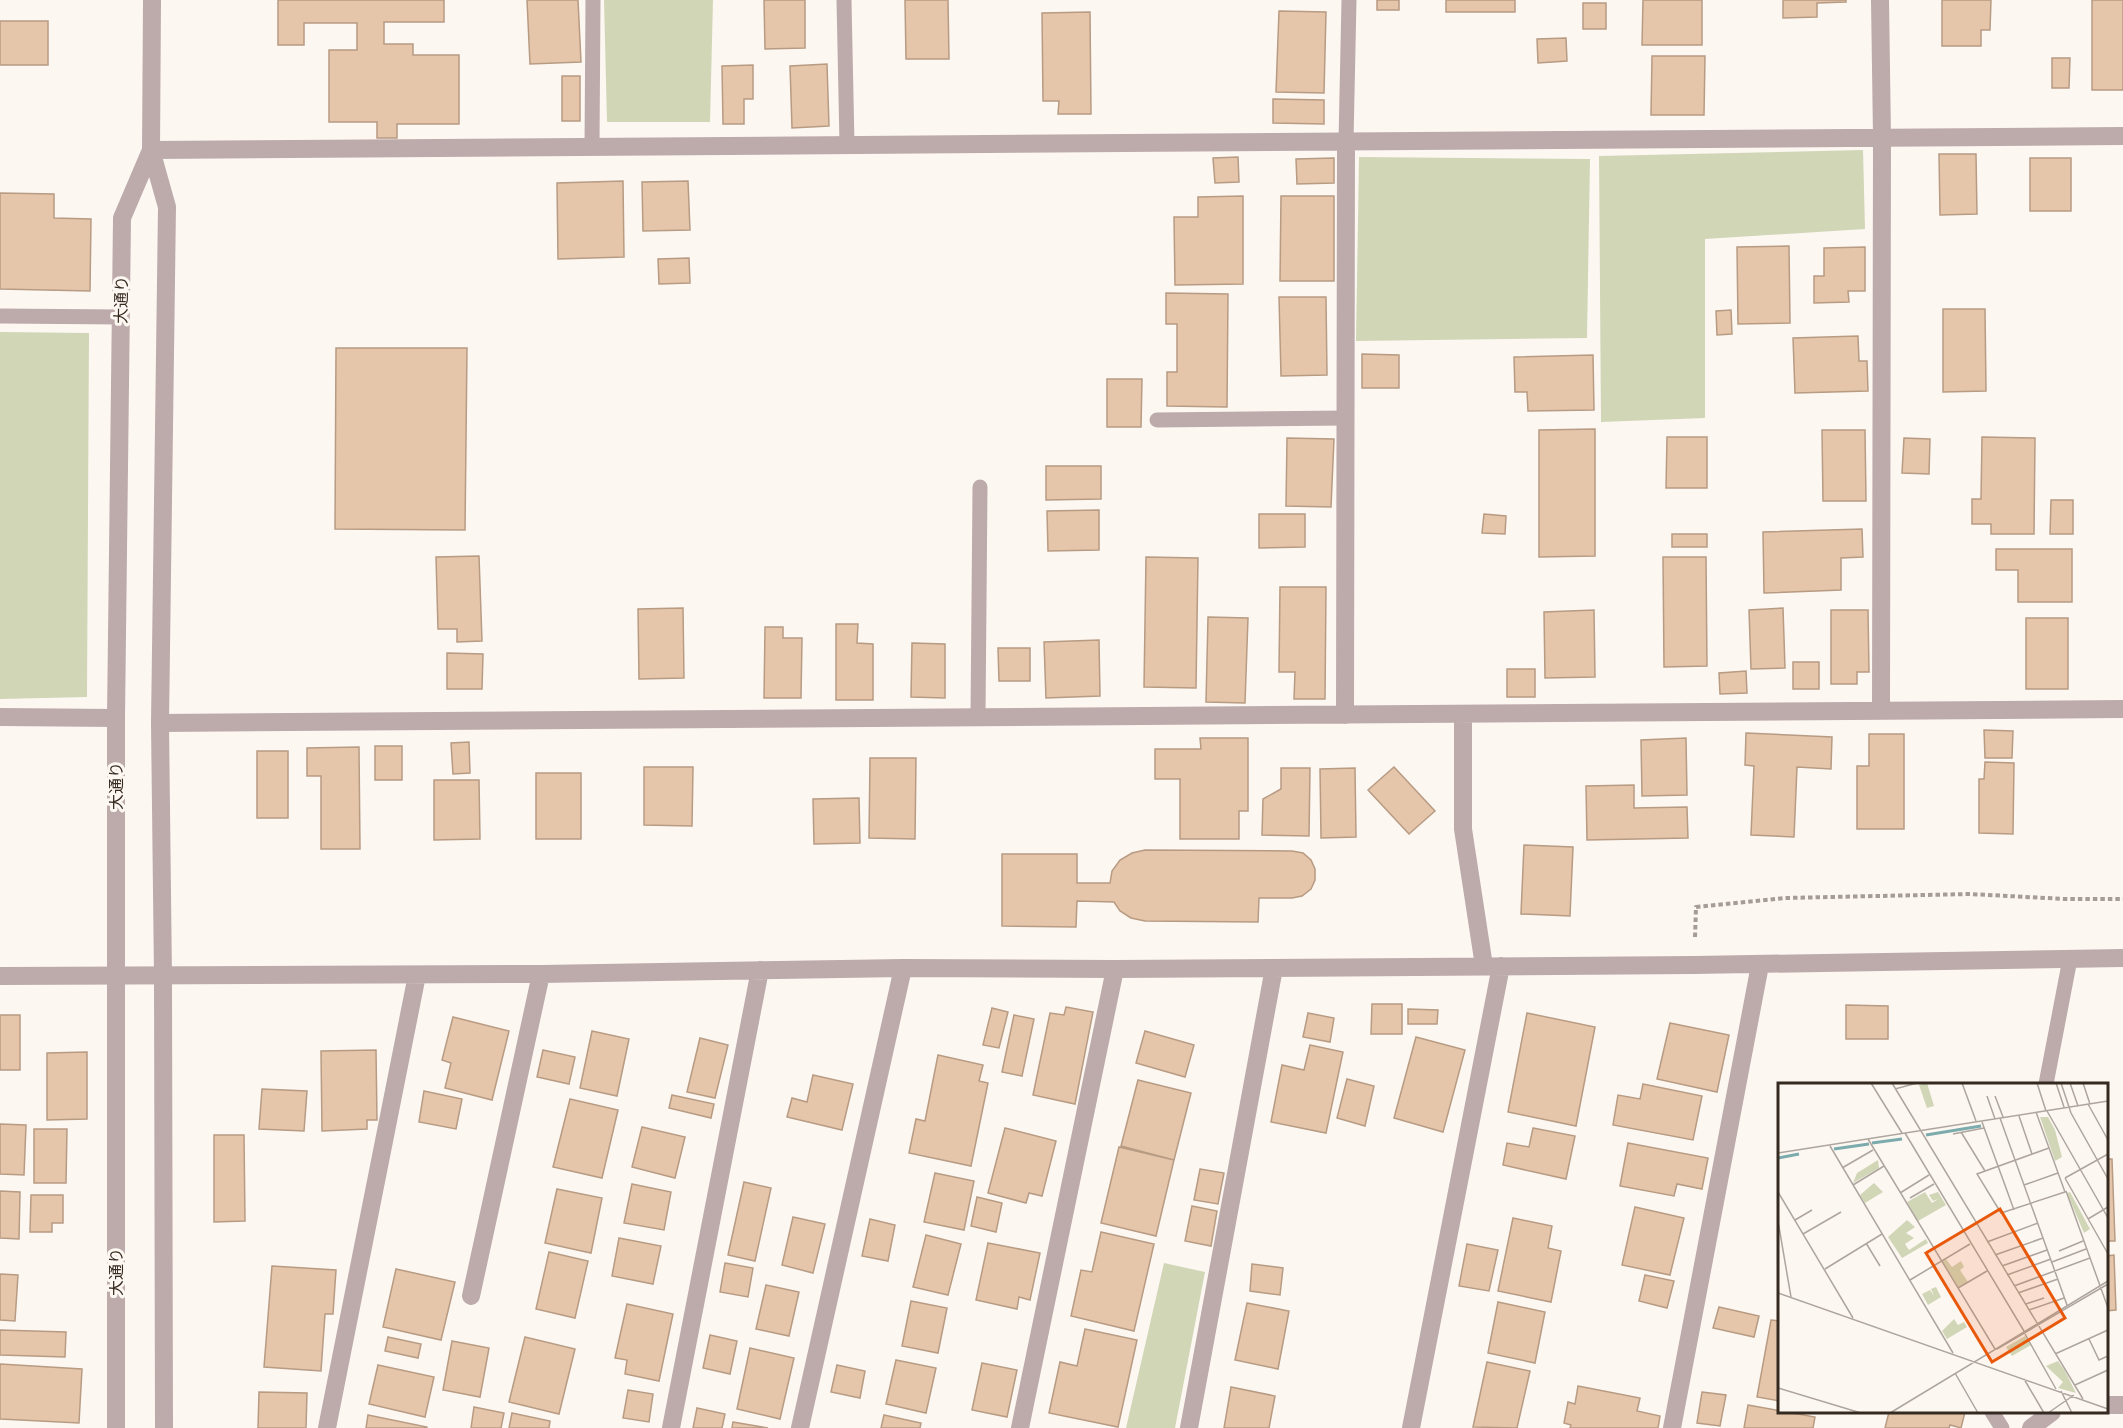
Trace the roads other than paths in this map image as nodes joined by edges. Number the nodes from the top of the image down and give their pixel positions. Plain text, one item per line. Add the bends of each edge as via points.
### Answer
1 (152, 0) edge
2 (593, 0) edge
3 (844, 0) edge
4 (1349, 0) edge
5 (1880, 0) edge
6 (2123, 136) edge
7 (1882, 137) junction
8 (1346, 141) junction
9 (846, 144) junction
10 (592, 147) junction
11 (151, 150) junction
12 (0, 315) edge
13 (121, 317) junction
14 (1345, 418) junction
15 (1157, 420) dead end
16 (980, 487) dead end
17 (2123, 709) edge
18 (1881, 711) junction
19 (1464, 714) junction
20 (1345, 715) junction
21 (0, 717) edge
22 (978, 717) junction
23 (116, 718) junction
24 (160, 723) junction
25 (2070, 958) junction
26 (2123, 958) edge
27 (1760, 964) junction
28 (1492, 966) junction
29 (903, 968) junction
30 (1274, 968) junction
31 (1115, 969) junction
32 (760, 970) junction
33 (541, 974) junction
34 (417, 975) junction
35 (0, 976) edge
36 (116, 976) junction
37 (163, 976) junction
38 (2046, 1083) edge
39 (471, 1296) dead end
40 (1993, 1413) edge
41 (2051, 1413) edge
42 (116, 1428) edge
43 (164, 1428) edge
44 (327, 1428) edge
45 (671, 1428) edge
46 (801, 1428) edge
47 (1020, 1428) edge
48 (1189, 1428) edge
49 (1412, 1428) edge
50 (1672, 1428) edge
51 (2002, 1428) edge
52 (2031, 1428) edge

1 - 11 street, 大通り
2 - 10 lane
3 - 9 lane
4 - 8 lane
5 - 7 street
6 - 7 street
7 - 8 street
7 - 18 street
8 - 9 street
8 - 14 street
9 - 10 street
10 - 11 street
11 - 13 street, 大通り via 122,218
11 - 24 street, 大通り via 167,207
12 - 13 lane
13 - 23 street, 大通り
14 - 15 lane
14 - 20 street
16 - 22 lane
17 - 18 street
18 - 19 street
19 - 20 street
19 - 28 street via 1463,829
20 - 22 street
21 - 23 street
22 - 24 street
23 - 36 street, 大通り
24 - 37 street, 大通り
25 - 26 street
25 - 27 street
25 - 38 lane
27 - 28 street
27 - 50 street
28 - 30 street
28 - 49 street
29 - 31 street
29 - 32 street
29 - 46 street
30 - 31 street
30 - 48 street
31 - 47 street
32 - 33 street
32 - 45 street
33 - 34 street
33 - 39 street
34 - 37 street
34 - 44 street
35 - 36 street
36 - 37 street
36 - 42 street, 大通り
37 - 43 street, 大通り
40 - 51 lane
41 - 52 street

